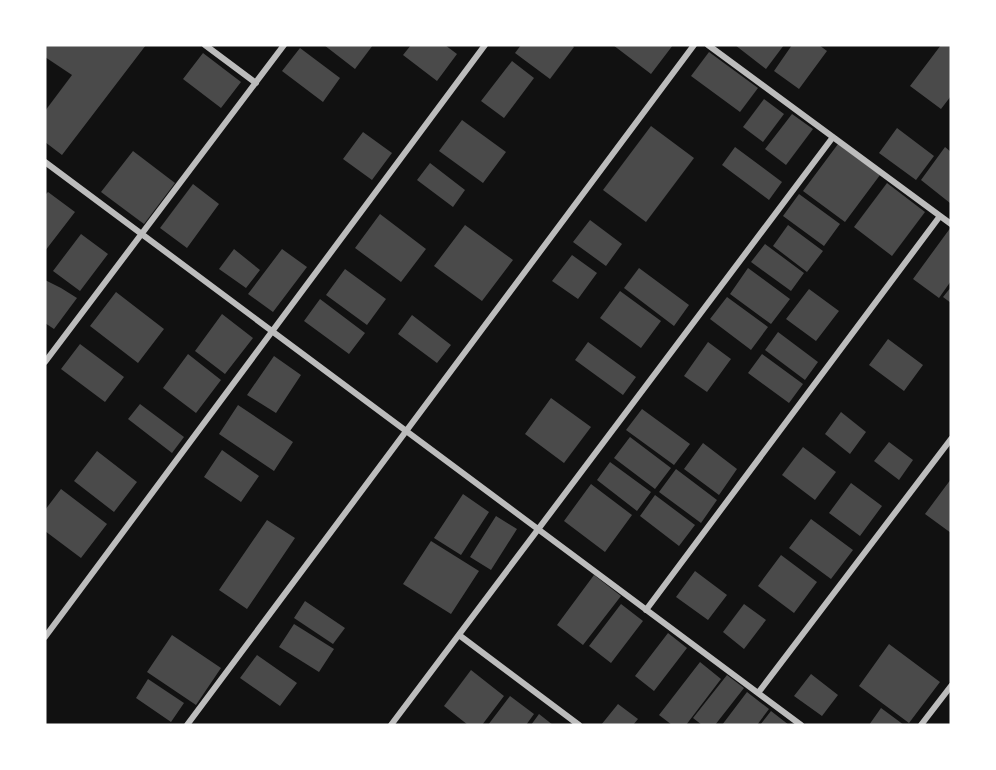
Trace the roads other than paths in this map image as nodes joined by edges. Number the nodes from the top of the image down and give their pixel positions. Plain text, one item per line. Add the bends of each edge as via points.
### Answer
1 (205, 45) edge
2 (284, 45) edge
3 (485, 45) edge
4 (694, 45) edge
5 (708, 45) edge
6 (256, 83) junction
7 (833, 137) junction
8 (45, 162) edge
9 (940, 216) junction
10 (951, 224) edge
11 (142, 234) junction
12 (274, 332) junction
13 (45, 362) edge
14 (406, 431) junction
15 (951, 439) edge
16 (538, 530) junction
17 (646, 610) junction
18 (459, 635) junction
19 (45, 637) edge
20 (951, 686) edge
21 (758, 693) junction
22 (187, 725) edge
23 (391, 725) edge
24 (579, 725) edge
25 (801, 725) edge
26 (921, 725) edge

1 - 6 street
2 - 6 street
3 - 12 street
4 - 14 street
5 - 7 street
6 - 11 street
7 - 9 street
7 - 16 street
8 - 11 street
9 - 10 street
9 - 17 street
11 - 12 street
11 - 13 street
12 - 14 street
12 - 19 street
14 - 16 street
14 - 22 street
15 - 21 street
16 - 17 street
16 - 18 street
17 - 21 street
18 - 23 street
18 - 24 street
20 - 26 street
21 - 25 street

